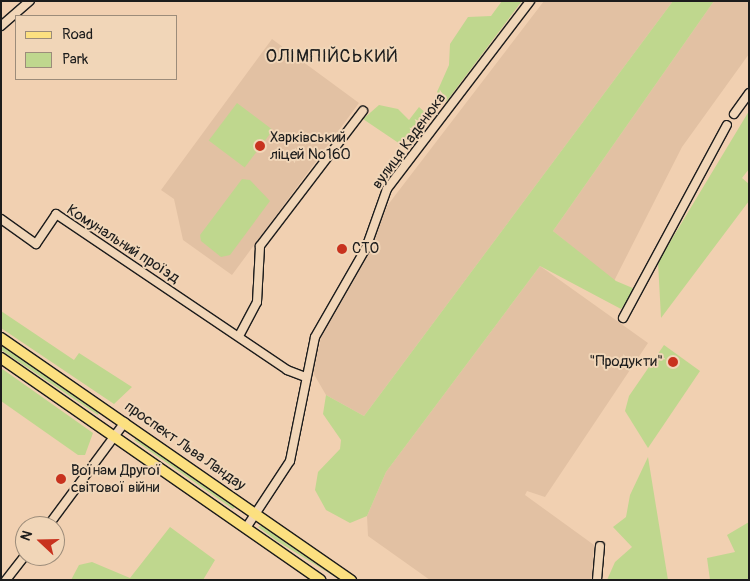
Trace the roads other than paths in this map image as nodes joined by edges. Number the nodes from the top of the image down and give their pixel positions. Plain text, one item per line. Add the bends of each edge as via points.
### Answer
1 (30, 1) edge
2 (530, 1) edge
3 (1, 26) edge
4 (749, 93) edge
5 (362, 111) dead end
6 (734, 114) dead end
7 (727, 125) dead end
8 (1, 219) edge
9 (623, 318) dead end
10 (239, 336) junction
11 (1, 338) edge
12 (1, 358) edge
13 (305, 377) junction
14 (125, 422) junction
15 (116, 437) junction
16 (257, 514) junction
17 (56, 516) edge
18 (246, 528) junction
19 (600, 546) dead end
20 (17, 566) edge
21 (6, 580) edge
22 (320, 580) edge
23 (351, 580) edge
24 (597, 580) edge

1 - 3 street
2 - 13 street, вулиця Каденюка via 387,189 366,248 317,331
4 - 6 street
5 - 10 street via 260,246 257,302
7 - 9 street
8 - 10 street, Комунальний проїзд via 36,244 56,214
10 - 13 street
11 - 14 main road, проспект Льва Ландау
12 - 15 main road
13 - 16 street, вулиця Каденюка via 290,460
14 - 15 street
14 - 16 main road, проспект Льва Ландау
15 - 17 street
15 - 18 main road
16 - 18 street, вулиця Каденюка
16 - 23 main road, проспект Льва Ландау
18 - 22 main road
19 - 24 street
20 - 21 street

